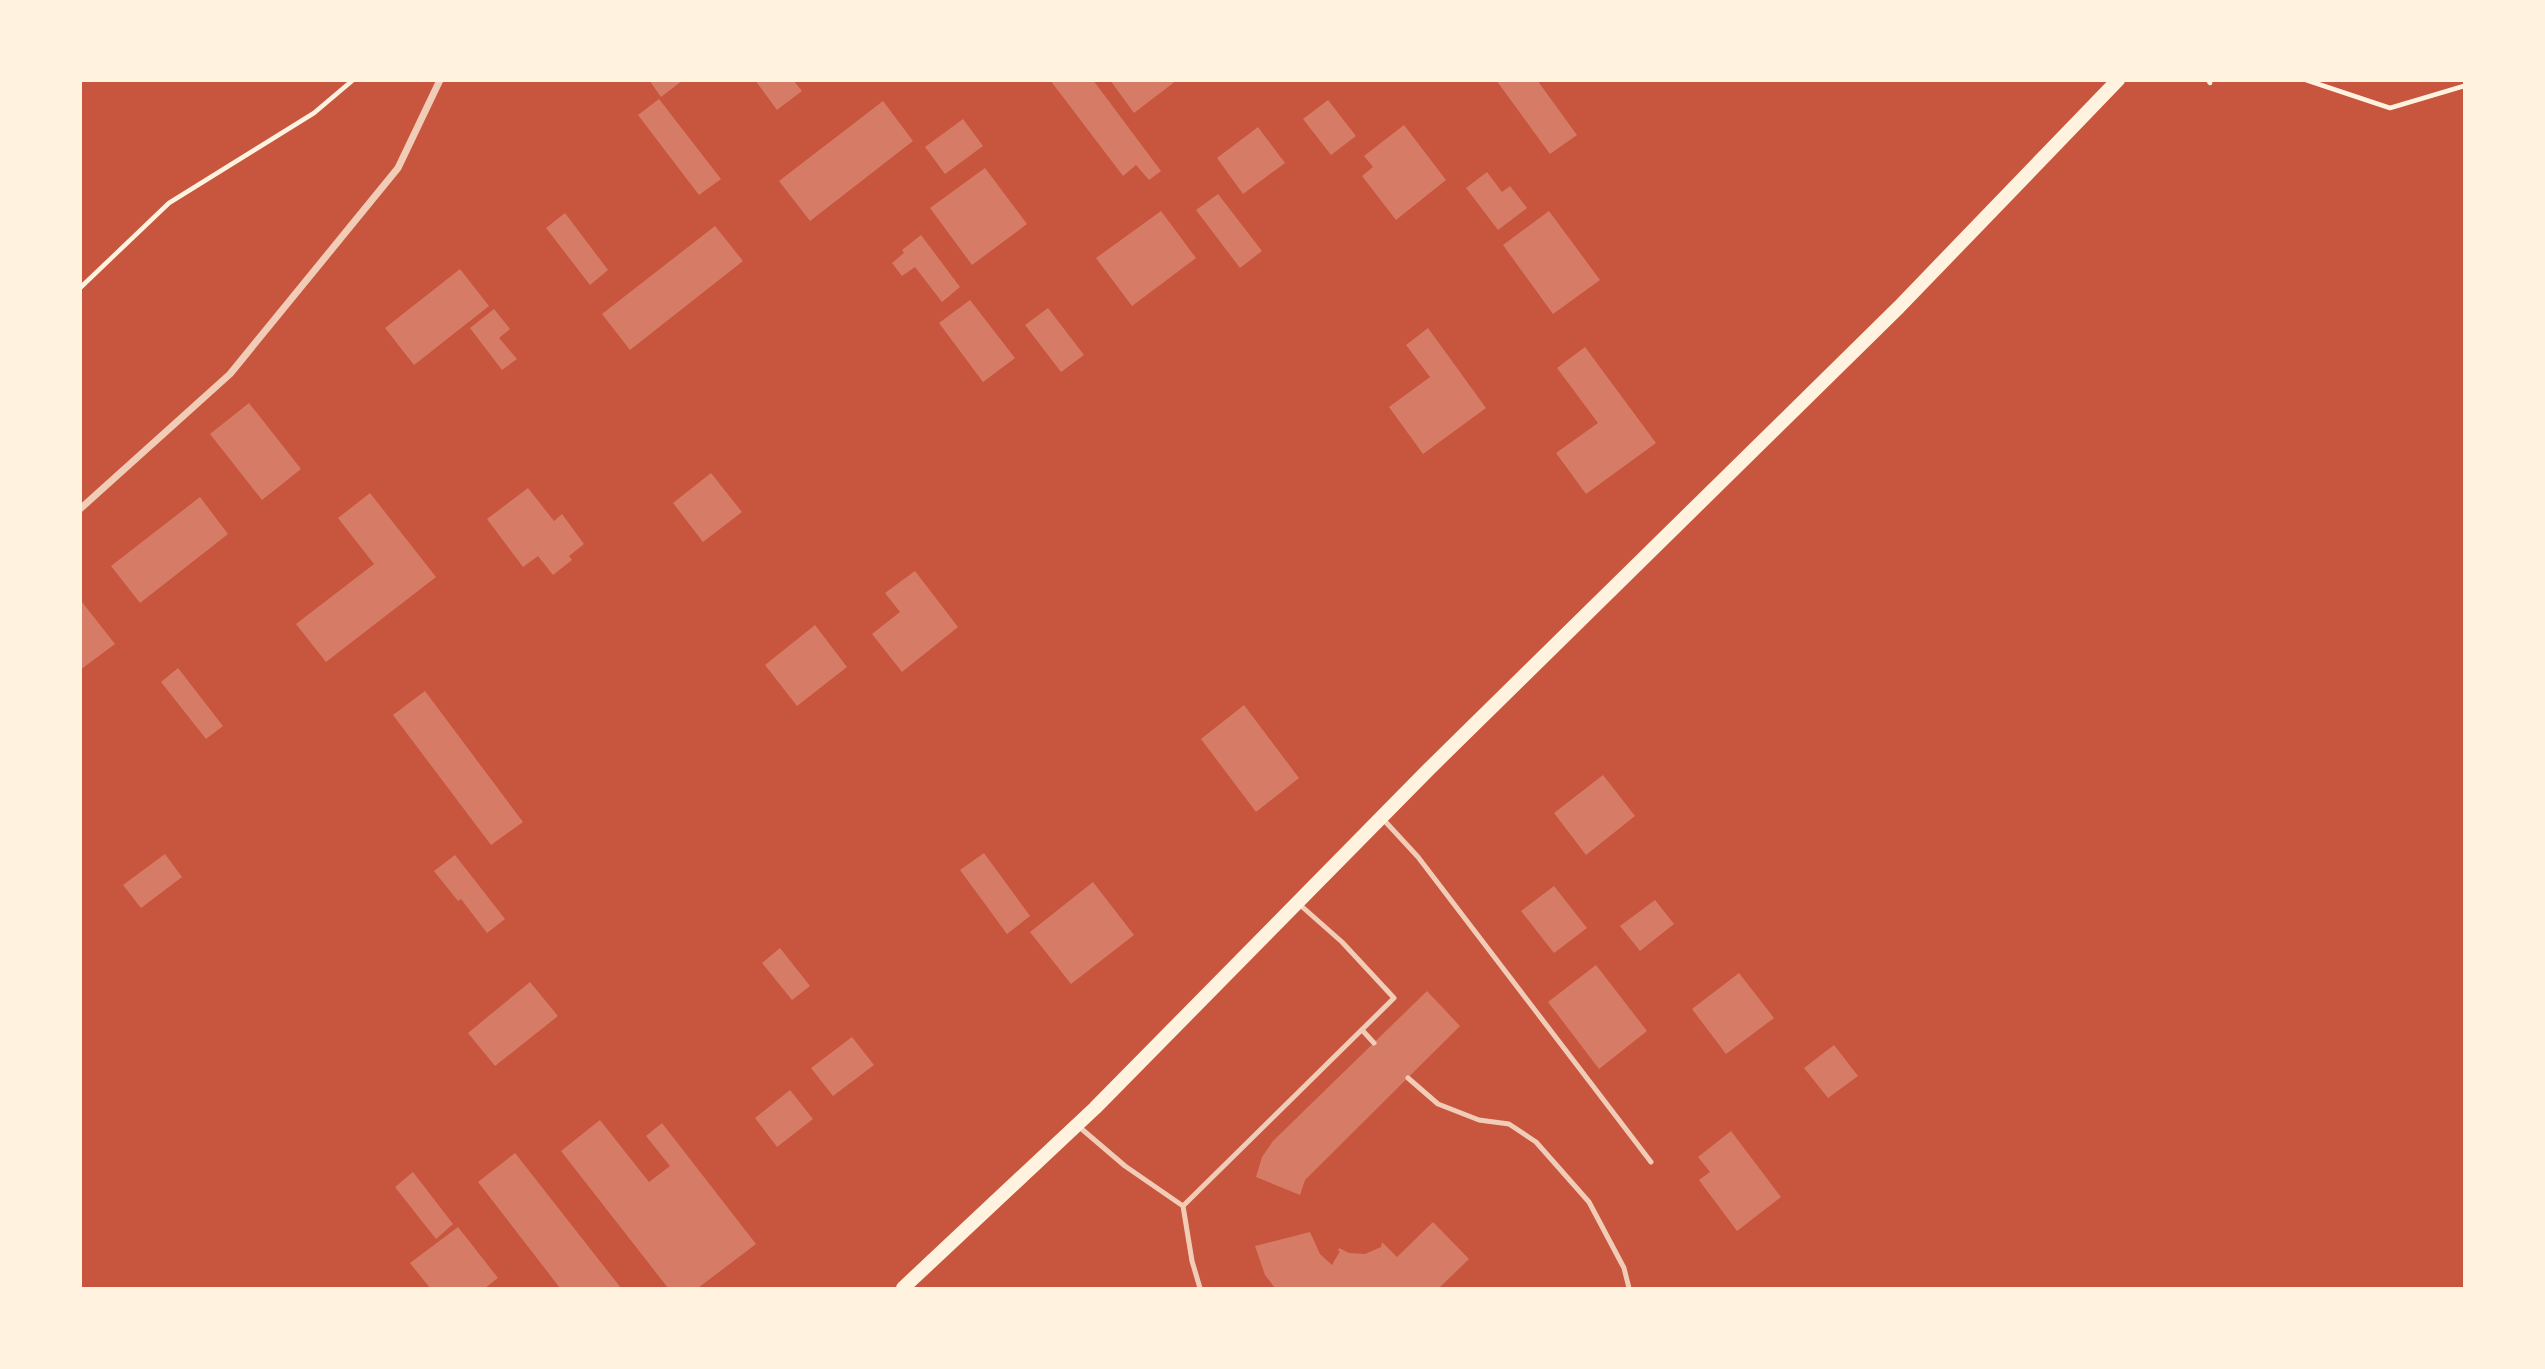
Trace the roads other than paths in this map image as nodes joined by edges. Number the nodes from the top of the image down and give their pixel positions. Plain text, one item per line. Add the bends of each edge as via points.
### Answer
1 (440, 80) edge
2 (2118, 80) edge
3 (80, 509) edge
4 (1382, 818) junction
5 (1298, 904) junction
6 (1363, 1031) junction
7 (1374, 1043) dead end
8 (1408, 1078) dead end
9 (1077, 1125) junction
10 (1651, 1163) dead end
11 (1183, 1206) junction
12 (903, 1289) edge
13 (1200, 1289) edge
14 (1629, 1289) edge

1 - 3 street via 398,168 230,374
2 - 4 main road via 1899,307
4 - 5 main road
4 - 10 lane via 1418,857
5 - 6 lane via 1342,942 1394,998
5 - 9 main road
6 - 7 lane
6 - 11 lane
8 - 14 lane via 1438,1104 1479,1120 1509,1124 1535,1142 1589,1202 1624,1268
9 - 11 lane
9 - 12 main road
11 - 13 lane

